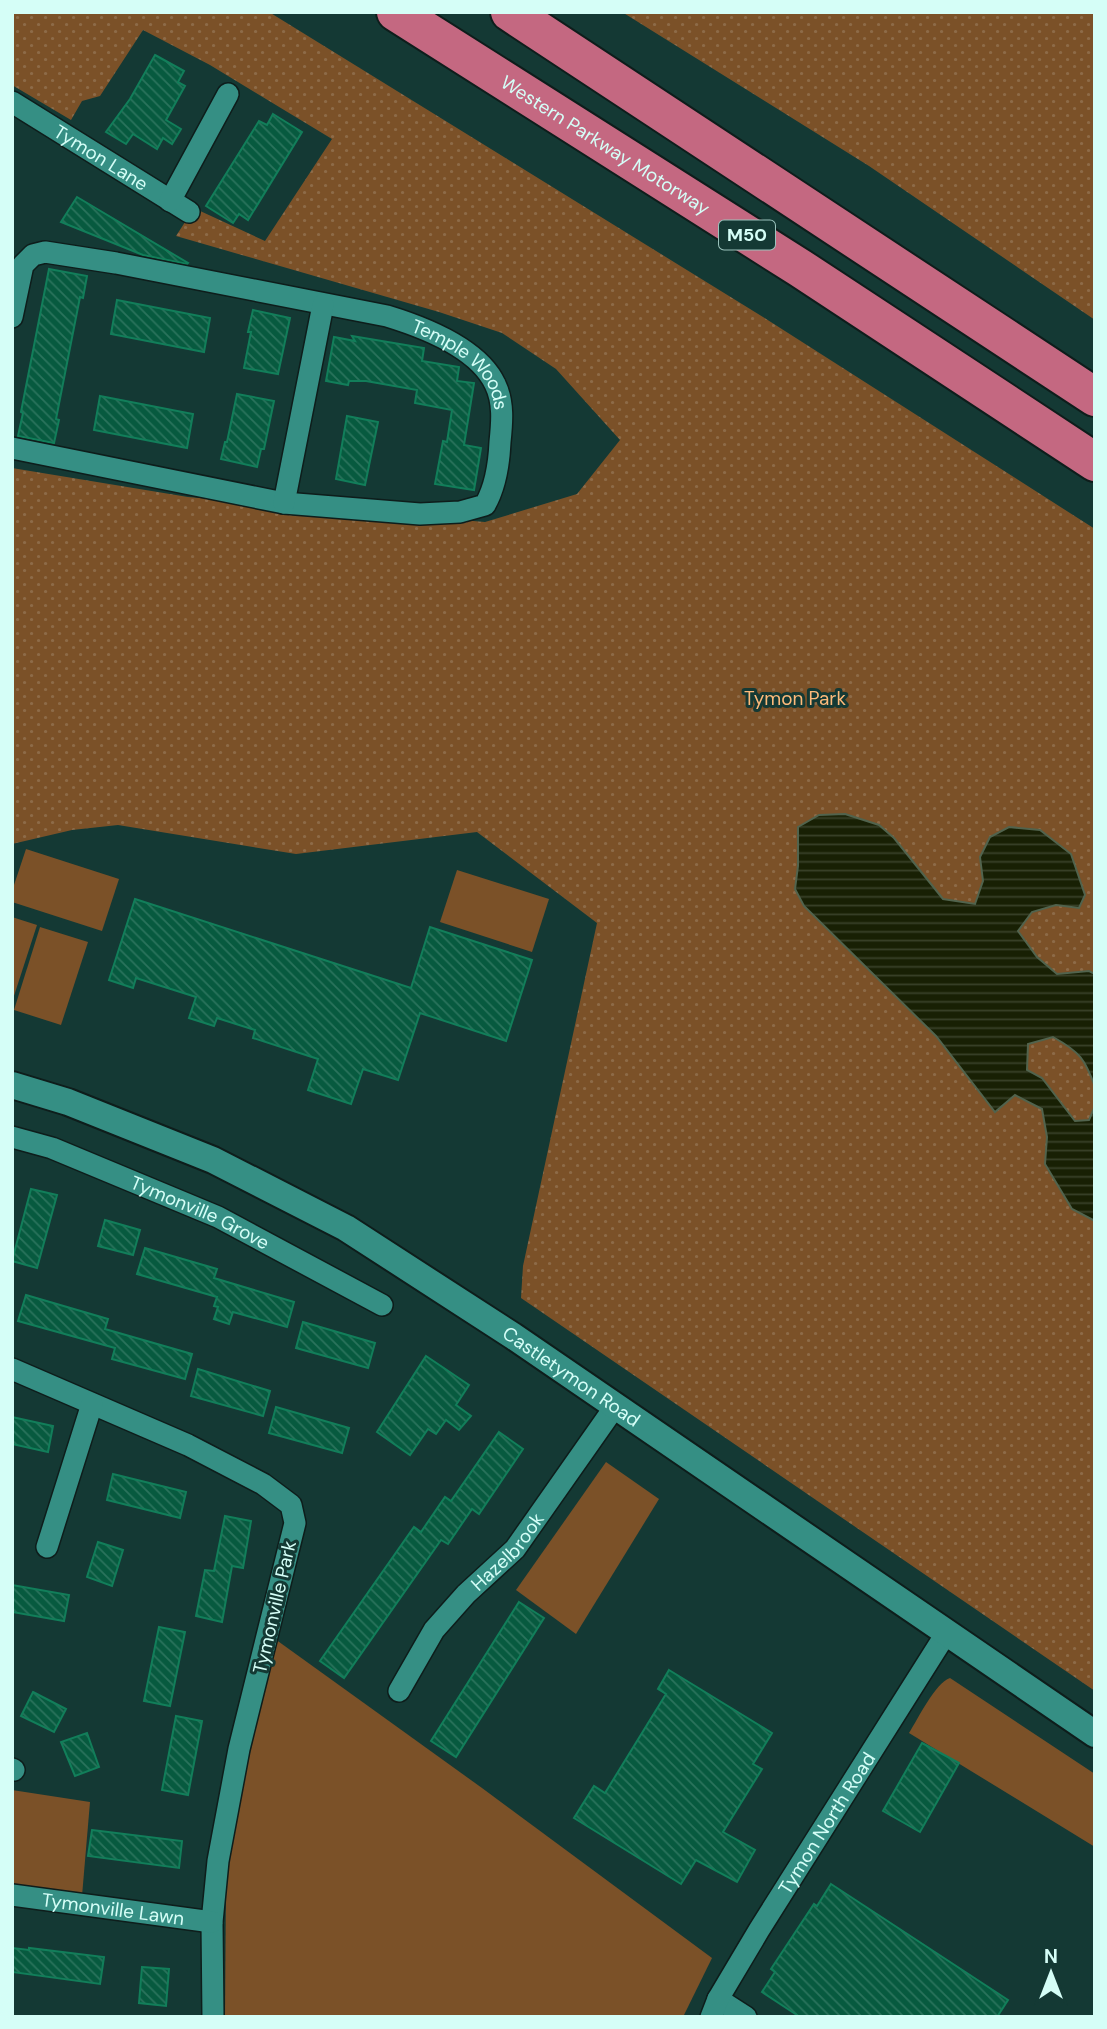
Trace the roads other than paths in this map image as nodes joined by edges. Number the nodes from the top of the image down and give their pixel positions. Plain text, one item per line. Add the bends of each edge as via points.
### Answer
1 (396, 12) edge
2 (510, 12) edge
3 (228, 94) dead end
4 (12, 102) edge
5 (170, 201) junction
6 (189, 212) dead end
7 (323, 304) junction
8 (12, 317) edge
9 (1095, 397) edge
10 (12, 448) edge
11 (1095, 462) edge
12 (284, 503) junction
13 (12, 1085) edge
14 (12, 1137) edge
15 (382, 1305) dead end
16 (12, 1369) edge
17 (92, 1404) junction
18 (614, 1408) junction
19 (47, 1547) dead end
20 (947, 1632) junction
21 (399, 1691) dead end
22 (1095, 1734) edge
23 (12, 1895) edge
24 (212, 1922) junction
25 (714, 2008) edge
26 (213, 2017) edge
27 (746, 2017) edge

1 - 11 highway, Western Parkway Motorway / M50
2 - 9 highway, M50
3 - 5 street
4 - 5 street, Tymon Lane
5 - 6 street, Tymon Lane
7 - 8 street, Temple Woods via 45,252 33,255 23,265
7 - 12 street
7 - 12 street, Temple Woods via 413,324 481,364 495,383 500,400 499,459 485,505 472,510 420,514
10 - 12 street, Temple Woods
13 - 18 street, Castletymon Road via 68,1102 214,1160 346,1228
14 - 15 street, Tymonville Grove via 52,1148 218,1217
16 - 17 street, Tymonville Park
17 - 19 street
17 - 24 street, Tymonville Park via 209,1456 263,1484 291,1505 295,1523 239,1749
18 - 20 street, Castletymon Road
18 - 21 street, Hazelbrook via 515,1549 434,1630
20 - 22 street, Castletymon Road
20 - 25 street, Tymon North Road
23 - 24 street, Tymonville Lawn
24 - 26 street, Tymonville Park
25 - 27 street

